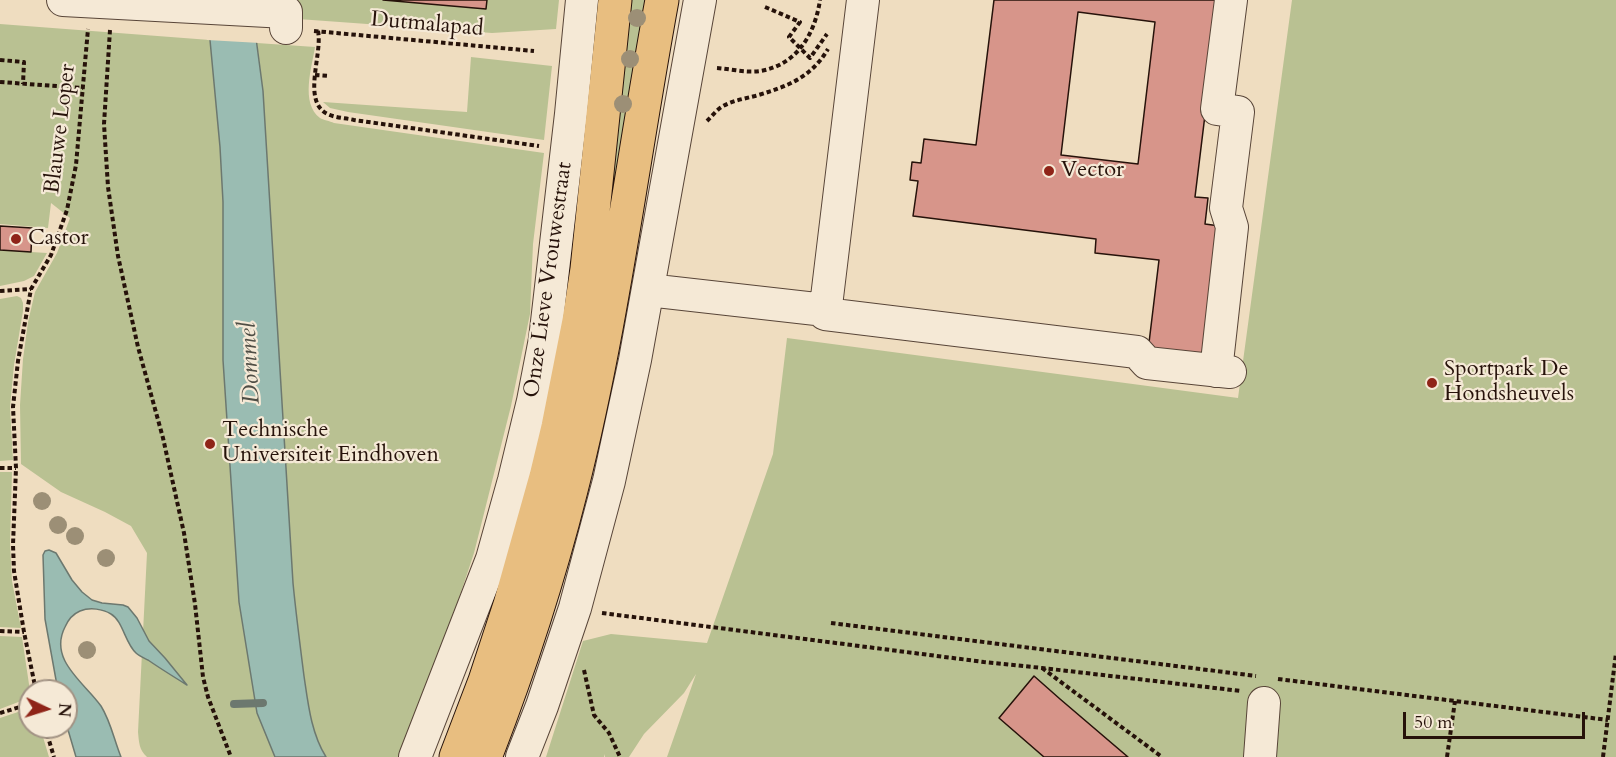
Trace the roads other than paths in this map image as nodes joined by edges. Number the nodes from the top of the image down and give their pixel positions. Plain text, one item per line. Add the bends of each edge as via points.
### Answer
1 (582, 0) edge
2 (615, 0) edge
3 (662, 0) edge
4 (700, 0) edge
5 (863, 0) edge
6 (1231, 0) edge
7 (93, 8) edge
8 (279, 13) edge
9 (648, 290) junction
10 (825, 310) junction
11 (1268, 686) road end
12 (415, 757) edge
13 (456, 757) edge
14 (484, 757) edge
15 (522, 757) edge
16 (1260, 757) edge

1 - 12 street, Onze Lieve Vrouwestraat via 545,339 532,401 492,559
2 - 13 main road, Onze Lieve Vrouwestraat via 587,269 560,416 510,606
3 - 14 main road via 605,330 572,488 536,615
4 - 9 street
5 - 10 street
6 - 10 street via 1217,109 1238,112 1226,208 1232,227 1223,371 1147,363 1137,352 825,314
7 - 8 street via 195,7
9 - 10 street
9 - 15 street via 609,481 574,608
11 - 16 street

